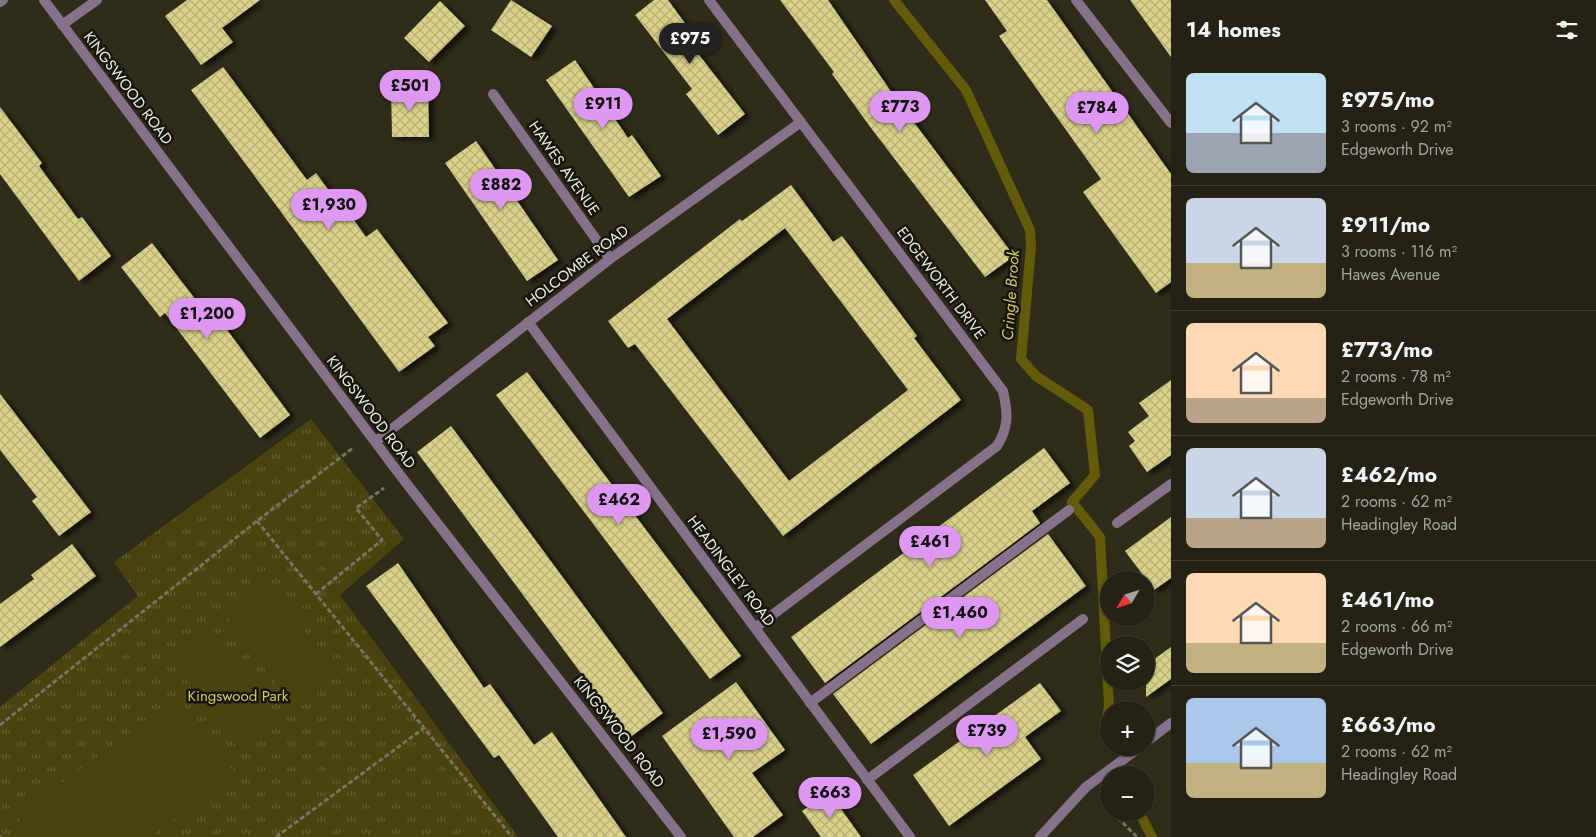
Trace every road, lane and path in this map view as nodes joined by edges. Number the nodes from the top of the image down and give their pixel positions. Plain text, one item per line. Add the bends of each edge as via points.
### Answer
1 (3, 0) edge
2 (44, 0) edge
3 (97, 0) edge
4 (709, 0) edge
5 (1076, 0) edge
6 (0, 2) edge
7 (62, 25) junction
8 (493, 94) dead end
9 (802, 122) junction
10 (1171, 123) edge
11 (610, 258) junction
12 (528, 322) junction
13 (373, 438) junction
14 (400, 475) junction
15 (1171, 484) edge
16 (1069, 510) dead end
17 (257, 521) junction
18 (1118, 522) dead end
19 (316, 594) junction
20 (1083, 619) dead end
21 (755, 628) junction
22 (810, 704) junction
23 (1171, 723) edge
24 (0, 725) edge
25 (424, 728) junction
26 (1155, 735) edge
27 (1128, 756) edge
28 (867, 780) junction
29 (1121, 821) edge
30 (276, 837) edge
31 (512, 837) edge
32 (681, 837) edge
33 (910, 837) edge
34 (1040, 837) edge
35 (1137, 837) edge

1 - 6 street
2 - 7 street, KINGSWOOD ROAD
3 - 7 street
4 - 9 street, EDGEWORTH DRIVE
5 - 10 street
7 - 13 street, KINGSWOOD ROAD
8 - 11 street, HAWES AVENUE
9 - 11 street, HOLCOMBE ROAD
9 - 21 street, EDGEWORTH DRIVE via 1003,392 1008,414 1005,433 997,446
11 - 12 street, HOLCOMBE ROAD
12 - 13 street, HOLCOMBE ROAD
12 - 21 street, HEADINGLEY ROAD
13 - 14 street, KINGSWOOD ROAD
13 - 17 path
14 - 19 path via 356,508 382,540
14 - 32 street, KINGSWOOD ROAD
15 - 18 street
16 - 22 street
17 - 19 path
17 - 24 path
19 - 25 path
20 - 28 street
21 - 22 street, HEADINGLEY ROAD
22 - 28 street, HEADINGLEY ROAD
23 - 26 street
25 - 30 path
25 - 31 path
27 - 34 street via 1086,787
28 - 33 street, HEADINGLEY ROAD
29 - 35 path

